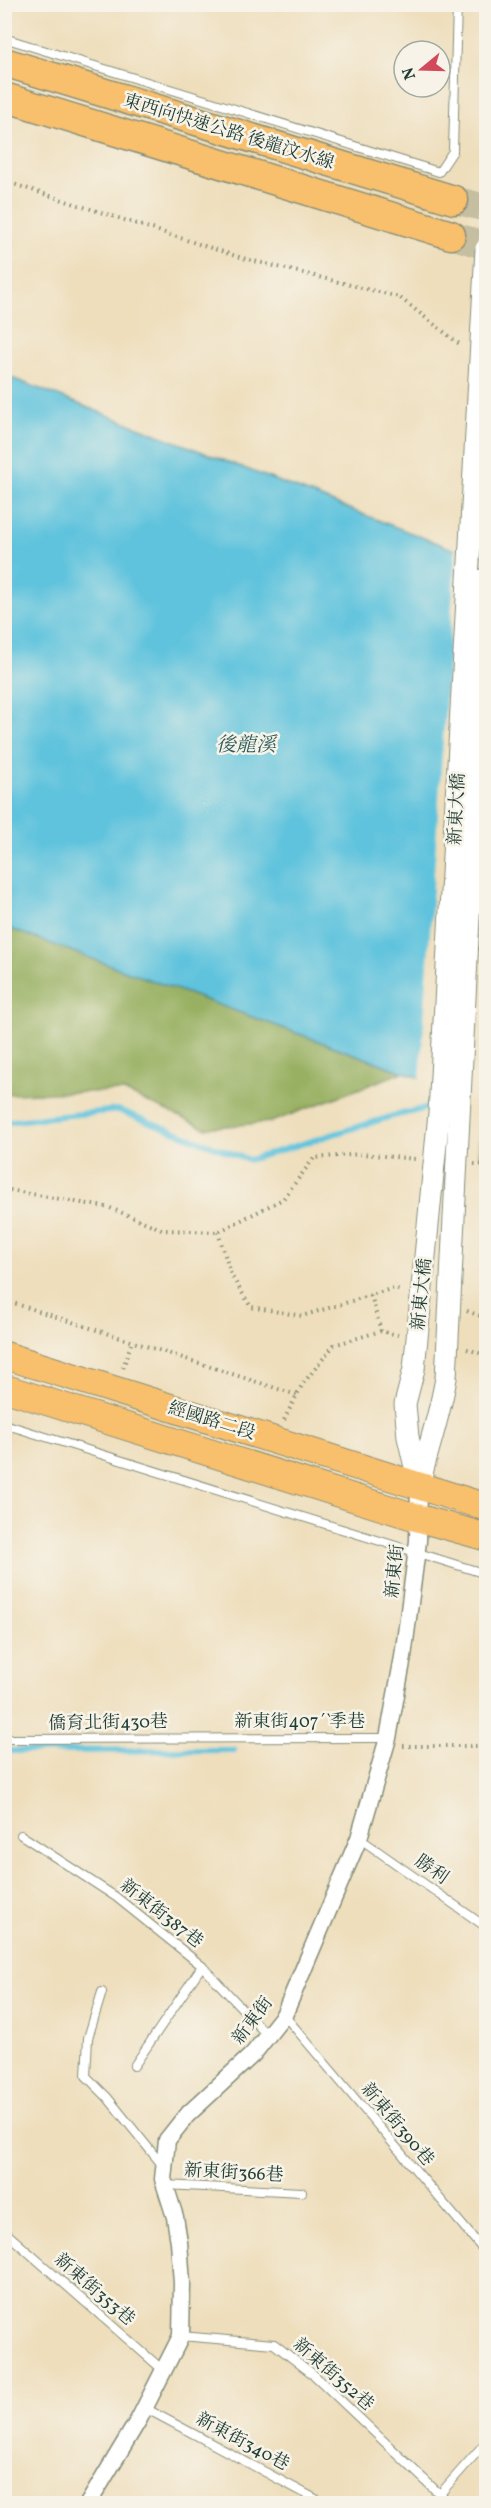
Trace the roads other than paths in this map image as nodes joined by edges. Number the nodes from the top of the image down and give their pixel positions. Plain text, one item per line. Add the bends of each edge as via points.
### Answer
1 (457, 4) edge
2 (4, 38) edge
3 (4, 62) edge
4 (4, 97) edge
5 (454, 200) tunnel mouth
6 (451, 235) tunnel mouth
7 (486, 249) edge
8 (486, 578) edge
9 (4, 1355) edge
10 (4, 1388) edge
11 (4, 1424) edge
12 (419, 1484) junction
13 (486, 1507) edge
14 (418, 1518) junction
15 (486, 1537) edge
16 (416, 1551) junction
17 (486, 1574) edge
18 (212, 1737) joint
19 (4, 1739) edge
20 (387, 1742) junction
21 (21, 1835) dead end
22 (359, 1838) junction
23 (486, 1927) edge
24 (202, 1966) junction
25 (102, 1992) dead end
26 (284, 2015) junction
27 (267, 2035) junction
28 (134, 2066) dead end
29 (163, 2166) junction
30 (165, 2185) junction
31 (302, 2192) dead end
32 (4, 2231) edge
33 (486, 2253) edge
34 (181, 2336) junction
35 (164, 2371) junction
36 (145, 2408) junction
37 (486, 2442) edge
38 (440, 2494) junction
39 (88, 2504) edge
40 (325, 2504) edge
41 (450, 2504) edge

1 - 2 lane via 453,151 439,172
3 - 5 highway, 東西向快速公路 後龍汶水線
4 - 6 highway, 東西向快速公路 後龍汶水線
7 - 12 street, 新東大橋, bridge via 439,1113 414,1369 405,1404
8 - 12 street, 新東大橋, bridge via 446,1377 440,1417 429,1442
9 - 12 main road, 經國路二段
10 - 14 main road, 經國路二段
11 - 16 lane
12 - 13 main road, 經國路二段
12 - 14 street, 新東街
14 - 15 main road, 經國路二段
14 - 16 street, 新東街
16 - 17 lane
16 - 20 street, 新東街 via 403,1657
18 - 19 lane, 僑育北街430巷
18 - 20 lane, 新東街407ˊˋ季巷
20 - 22 street, 新東街
21 - 24 lane, 新東街387巷 via 116,1897
22 - 23 lane, 勝利
22 - 26 street, 新東街
24 - 27 lane, 新東街387巷
24 - 28 lane
25 - 29 lane via 88,2038 86,2076
26 - 27 street, 新東街
26 - 33 lane, 新東街390巷
27 - 29 street, 新東街 via 186,2116 167,2140
29 - 30 street, 新東街
30 - 31 lane, 新東街366巷
30 - 34 street, 新東街 via 179,2242
32 - 35 lane, 新東街353巷
34 - 35 street, 新東街
34 - 38 lane, 新東街352巷 via 274,2344 314,2375
35 - 36 street, 新東街
36 - 39 street, 新東街
36 - 40 lane, 新東街340巷
37 - 38 lane
38 - 41 lane, 新東街352巷

